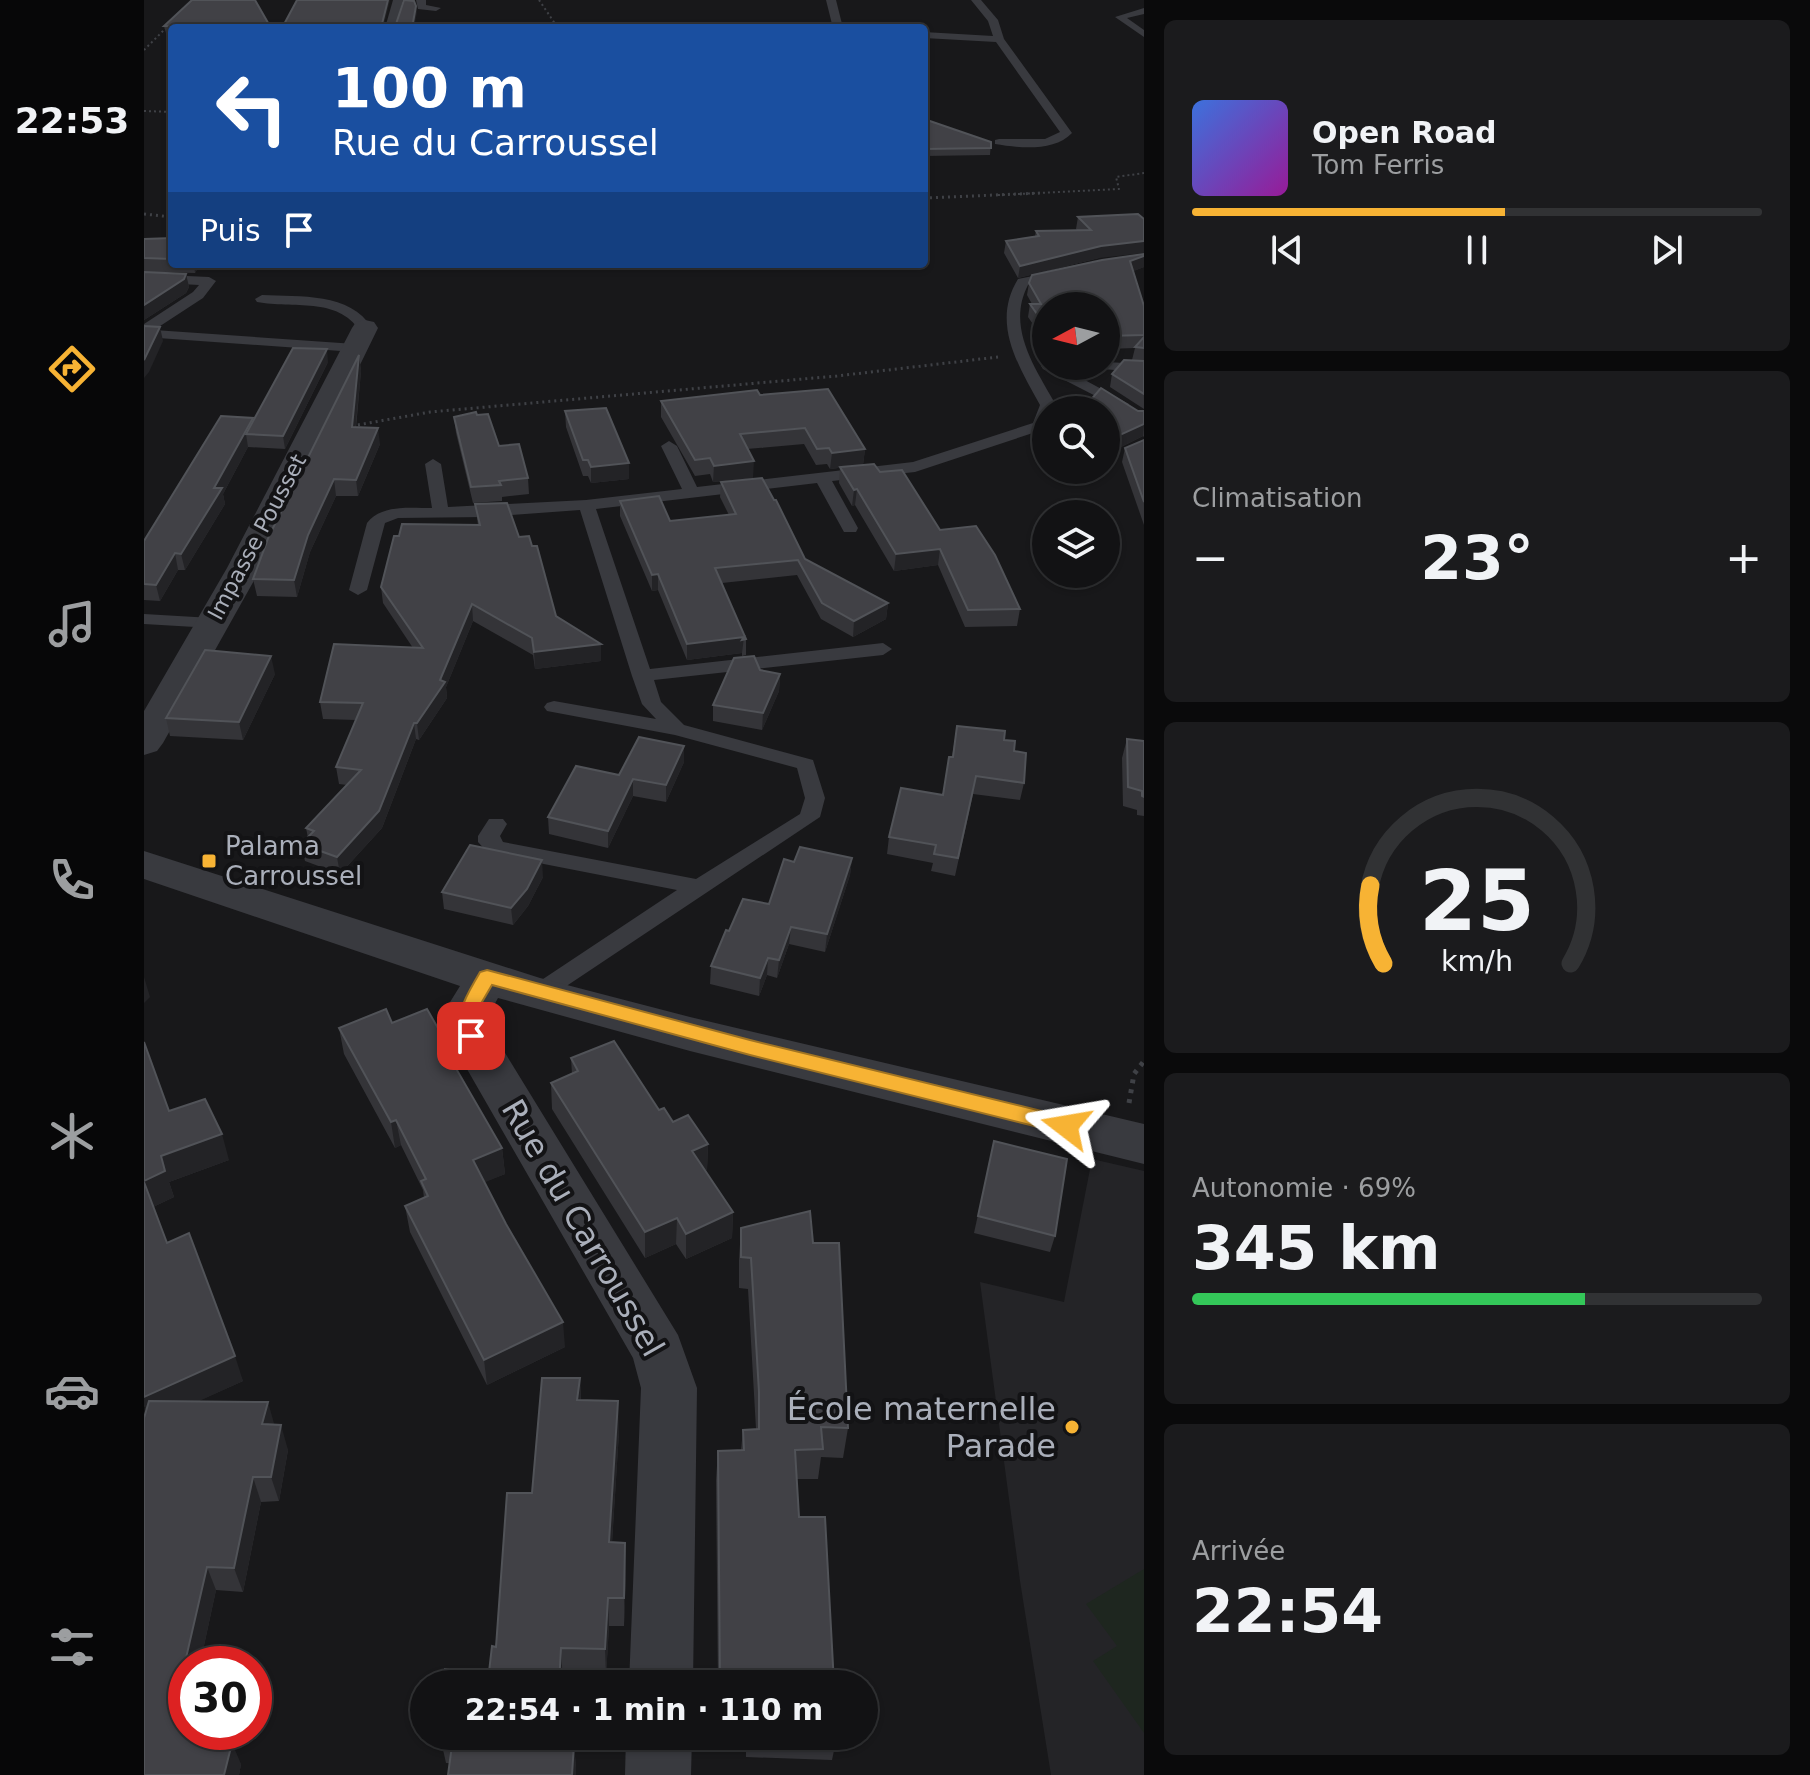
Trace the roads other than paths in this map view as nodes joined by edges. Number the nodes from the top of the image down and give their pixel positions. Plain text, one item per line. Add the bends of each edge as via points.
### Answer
1 (398, 0) edge
2 (421, 0) edge
3 (831, 0) edge
4 (976, 0) edge
5 (436, 8) dead end
6 (1144, 11) edge
7 (391, 24) edge
8 (837, 24) edge
9 (1144, 34) edge
10 (928, 35) edge
11 (999, 39) junction
12 (999, 142) dead end
13 (1079, 271) edge
14 (144, 278) edge
15 (262, 299) dead end
16 (360, 338) junction
17 (1032, 354) edge
18 (1120, 367) edge
19 (1144, 368) edge
20 (1075, 380) edge
21 (1132, 411) edge
22 (1032, 429) edge
23 (669, 446) dead end
24 (433, 464) dead end
25 (822, 478) junction
26 (691, 491) junction
27 (586, 505) junction
28 (441, 512) junction
29 (850, 528) dead end
30 (358, 590) dead end
31 (144, 619) edge
32 (212, 623) junction
33 (883, 649) dead end
34 (641, 676) junction
35 (554, 707) dead end
36 (677, 729) junction
37 (144, 743) edge
38 (496, 824) dead end
39 (144, 865) edge
40 (698, 887) junction
41 (487, 977) junction
42 (539, 993) junction
43 (1144, 1144) edge
44 (661, 1670) edge
45 (659, 1750) edge
46 (658, 1775) edge

1 - 7 lane
2 - 5 lane via 421,7
3 - 8 lane
4 - 11 lane via 993,20
6 - 9 lane via 1120,17
10 - 11 lane
11 - 12 lane via 1066,133 1047,142
13 - 17 lane via 1023,282 1016,292 1013,339
14 - 16 lane via 209,281 198,295 145,330 149,334
15 - 16 lane via 348,309 362,319
16 - 32 street, Impasse Pousset
18 - 19 lane
20 - 21 lane
22 - 25 lane via 915,467
23 - 26 lane
24 - 28 lane
25 - 26 lane
25 - 29 lane
26 - 27 lane
27 - 28 lane
27 - 34 lane
28 - 30 lane via 396,513 379,519
31 - 32 lane
32 - 37 street, Impasse Pousset
33 - 34 lane
34 - 36 lane via 652,704
35 - 36 lane
36 - 40 lane via 806,764 815,798 810,817
38 - 40 lane via 489,842 496,848
39 - 41 street
40 - 42 lane
41 - 42 street
41 - 44 street, Rue du Carroussel via 470,1007 471,1036 659,1352 669,1388
42 - 43 street
45 - 46 street

